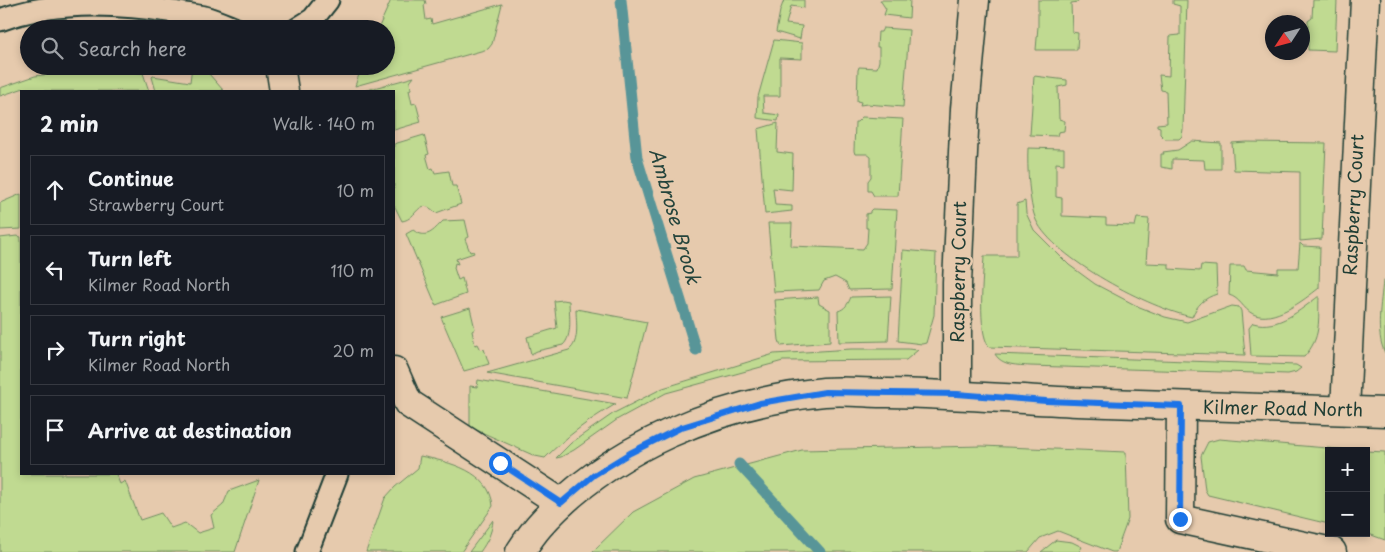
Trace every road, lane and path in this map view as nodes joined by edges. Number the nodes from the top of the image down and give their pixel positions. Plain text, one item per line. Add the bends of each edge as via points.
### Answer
1 (328, 0) edge
2 (975, 0) edge
3 (1365, 0) edge
4 (0, 20) edge
5 (211, 20) edge
6 (311, 20) edge
7 (281, 75) edge
8 (284, 90) edge
9 (395, 376) edge
10 (957, 394) junction
11 (1181, 406) junction
12 (401, 408) edge
13 (1345, 410) junction
14 (1385, 412) edge
15 (337, 475) edge
16 (561, 503) junction
17 (307, 552) edge
18 (520, 552) edge
19 (1332, 552) edge

1 - 6 lane
2 - 10 street, Raspberry Court via 964,128 957,283
3 - 13 street, Raspberry Court
4 - 5 lane via 55,8 101,5 153,9
7 - 8 street
9 - 12 street
10 - 11 street, Kilmer Road North
10 - 16 street, Kilmer Road North via 825,392 760,403 682,427 630,453 594,475
11 - 13 street, Kilmer Road North
11 - 19 street, Kilmer Road North via 1180,519
12 - 16 street
13 - 14 street, Kilmer Road North
15 - 17 lane
16 - 18 street, Kilmer Road North via 537,527

